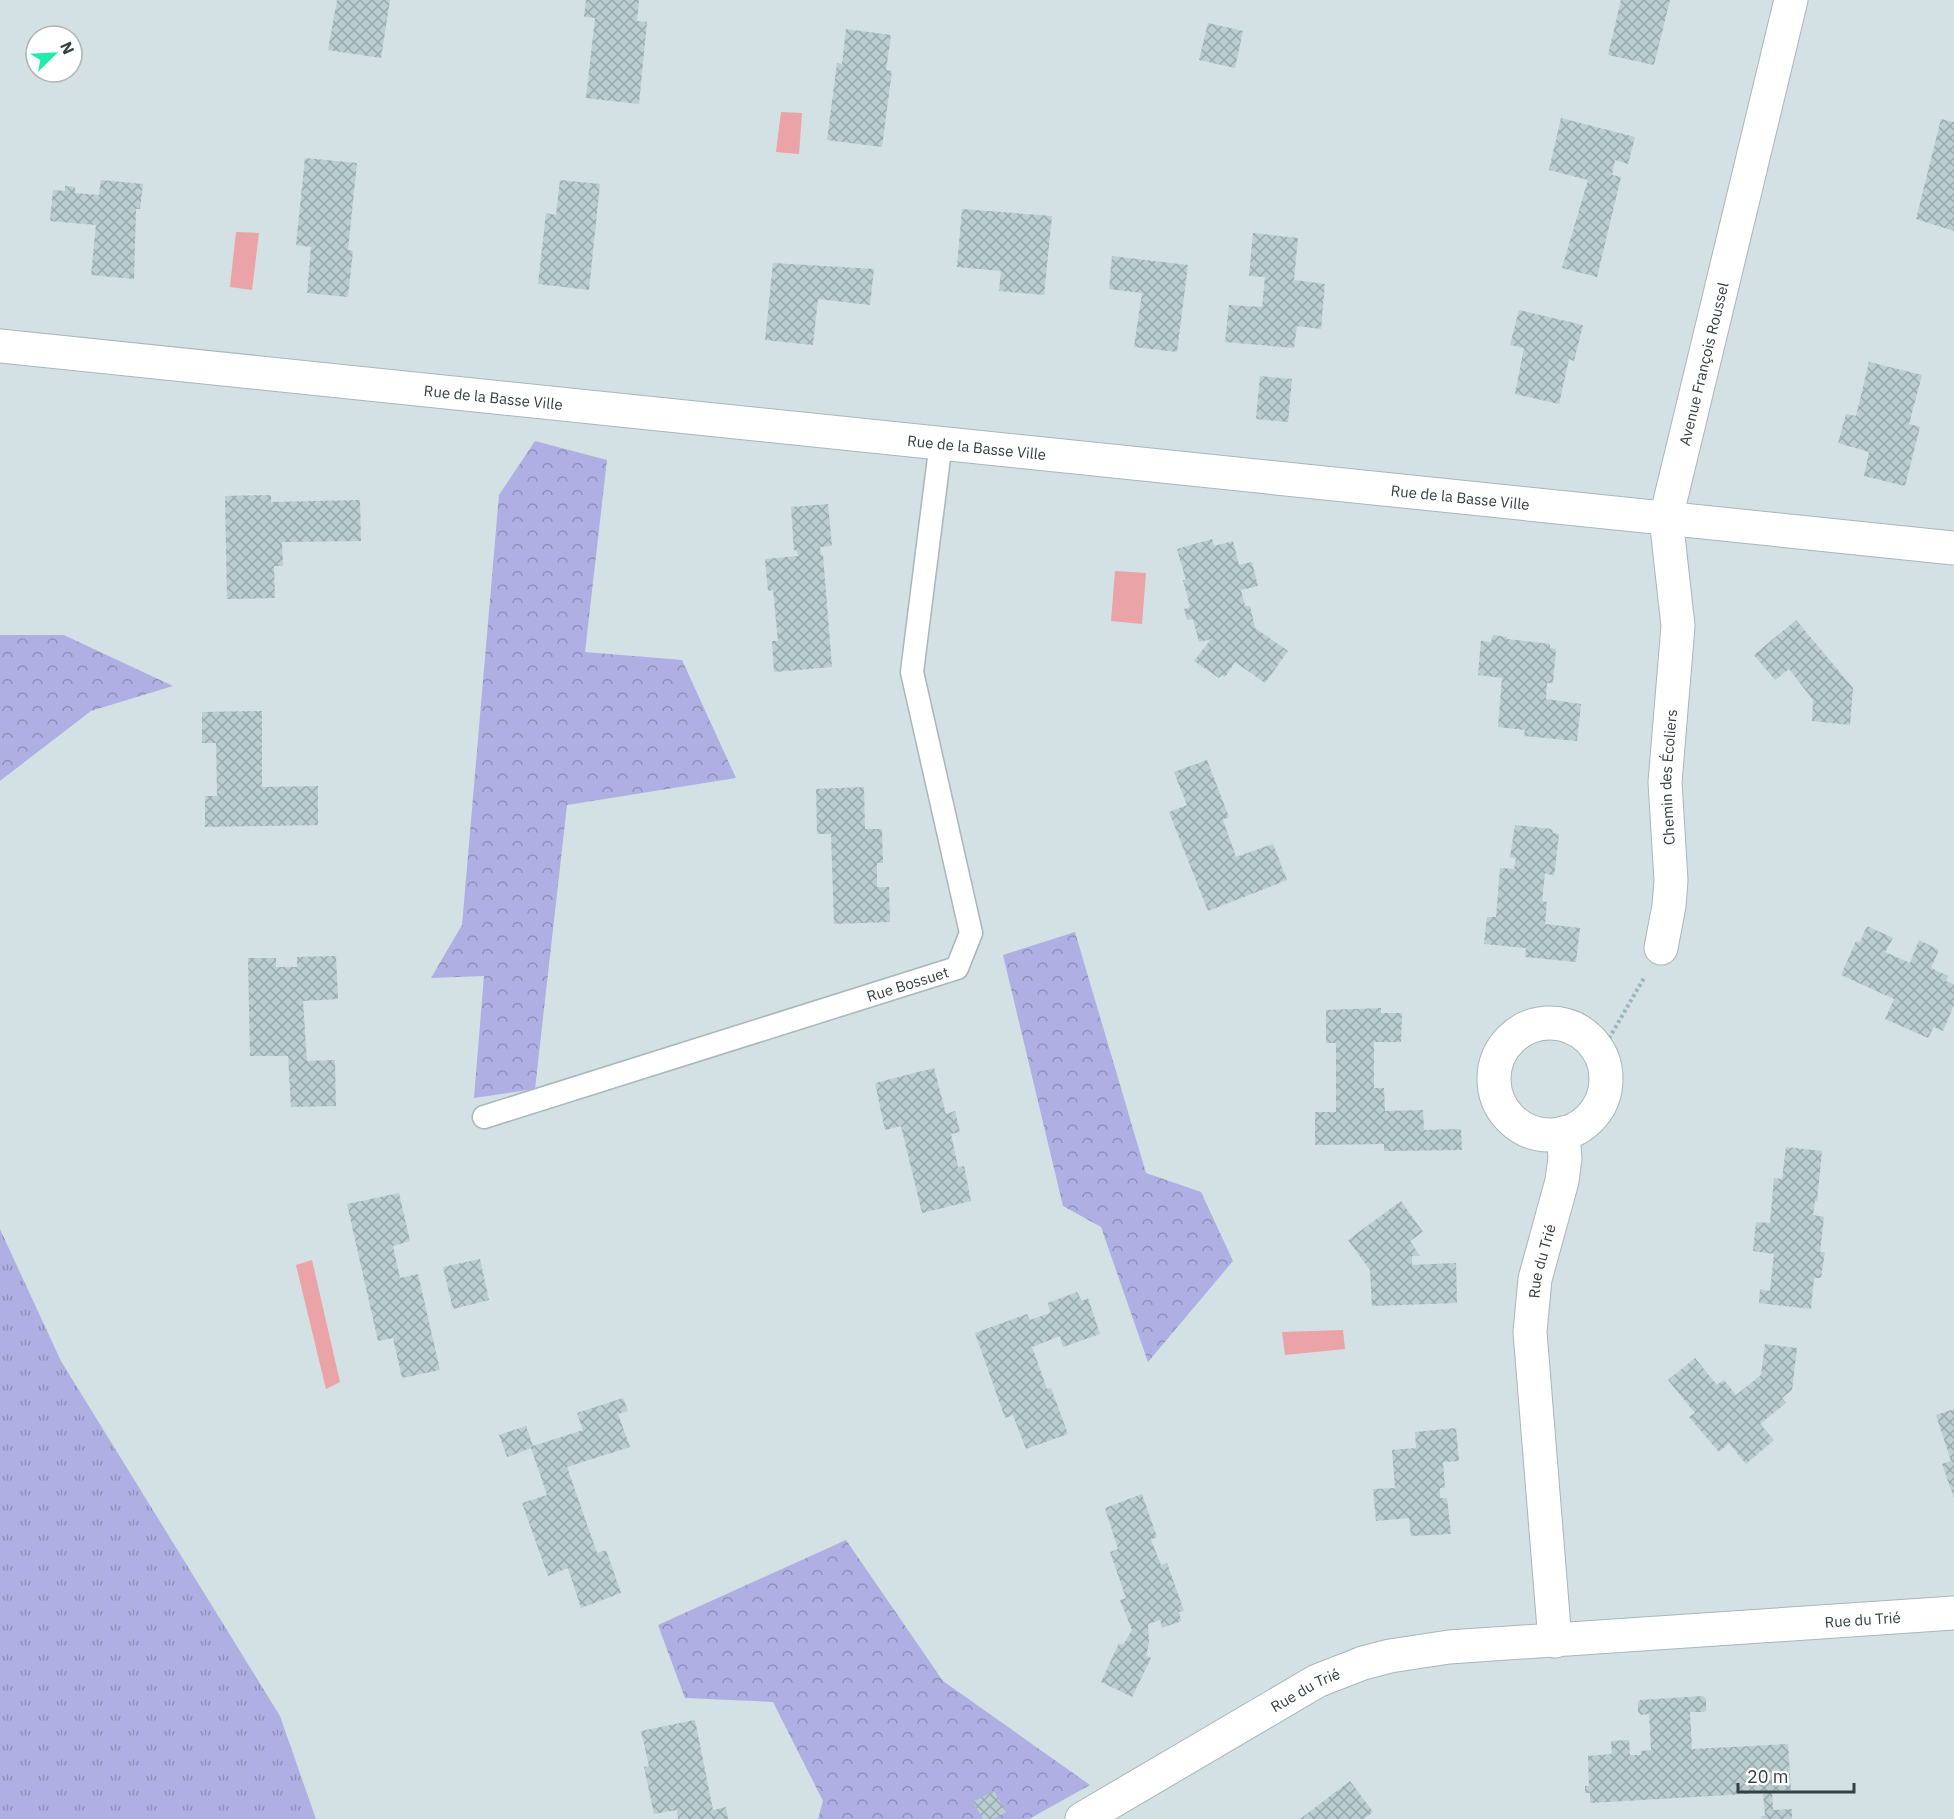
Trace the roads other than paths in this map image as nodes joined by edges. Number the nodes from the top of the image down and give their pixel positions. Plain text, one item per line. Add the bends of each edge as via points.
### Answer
1 (1791, 0) edge
2 (0, 346) edge
3 (941, 442) junction
4 (1666, 518) junction
5 (1954, 548) edge
6 (1661, 948) road end
7 (484, 1117) dead end
8 (1563, 1133) junction
9 (1954, 1613) edge
10 (1555, 1641) junction
11 (1082, 1819) edge

1 - 4 street, Avenue François Roussel
2 - 3 street, Rue de la Basse Ville
3 - 4 street, Rue de la Basse Ville
3 - 7 lane, Rue Bossuet via 912,672 971,933 957,968
4 - 5 street, Rue de la Basse Ville
4 - 6 street, Chemin des Écoliers via 1678,626 1665,782 1671,880
8 - 8 street via 1553,1135 1524,1128 1508,1116 1495,1089 1498,1059 1508,1042 1533,1026 1552,1023 1572,1027 1589,1038 1604,1062 1606,1078 1600,1103 1586,1122
8 - 10 street, Rue du Trié via 1562,1181 1535,1279 1530,1332
9 - 10 street, Rue du Trié
10 - 11 street, Rue du Trié via 1420,1651 1333,1674

